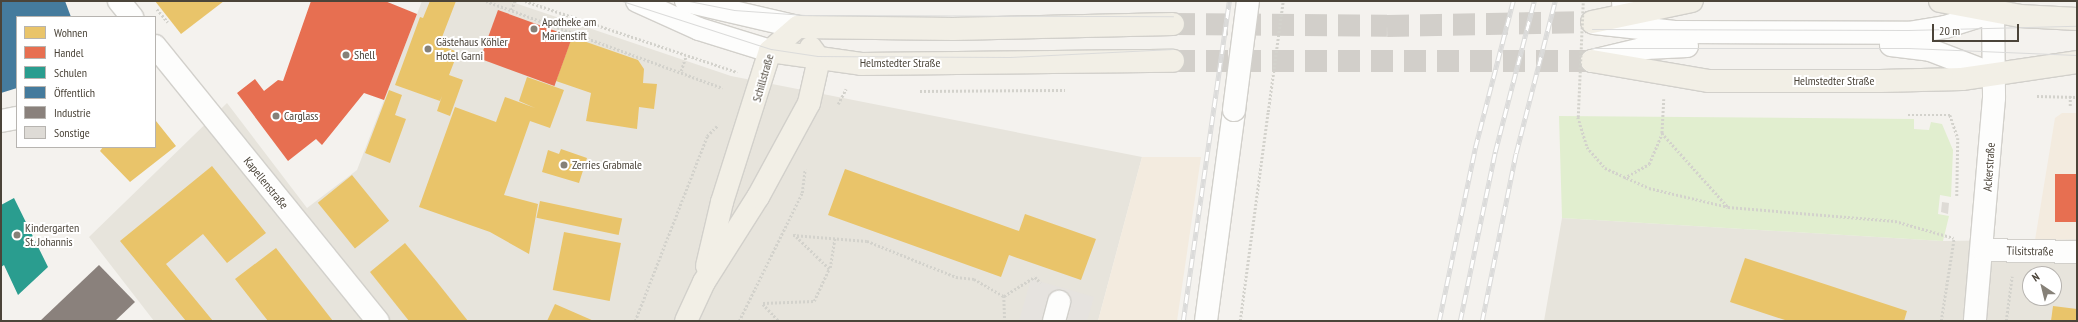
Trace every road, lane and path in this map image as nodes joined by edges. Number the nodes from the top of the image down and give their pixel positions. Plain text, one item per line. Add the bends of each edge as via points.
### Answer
1 (119, 1) edge
2 (486, 1) edge
3 (515, 1) edge
4 (525, 1) edge
5 (637, 1) edge
6 (1248, 1) edge
7 (1283, 1) edge
8 (1583, 1) edge
9 (1692, 1) edge
10 (1940, 1) edge
11 (698, 2) edge
12 (1624, 9) edge
13 (511, 10) junction
14 (1993, 12) junction
15 (131, 16) edge
16 (2077, 19) edge
17 (1592, 22) joint
18 (1173, 24) tunnel mouth
19 (798, 27) junction
20 (699, 30) junction
21 (156, 47) edge
22 (770, 51) junction
23 (819, 59) junction
24 (1173, 61) tunnel mouth
25 (1592, 61) joint
26 (2077, 62) edge
27 (1993, 74) junction
28 (737, 78) dead end
29 (723, 88) dead end
30 (2070, 96) dead end
31 (1664, 99) dead end
32 (2070, 106) dead end
33 (1908, 115) dead end
34 (721, 117) dead end
35 (16, 118) edge
36 (1, 121) edge
37 (1662, 134) junction
38 (1623, 178) junction
39 (802, 193) dead end
40 (1957, 198) dead end
41 (1728, 207) junction
42 (1955, 232) dead end
43 (835, 238) junction
44 (1954, 238) junction
45 (1983, 250) junction
46 (2077, 252) edge
47 (830, 269) junction
48 (704, 282) junction
49 (1004, 296) junction
50 (1056, 311) edge
51 (378, 321) edge
52 (635, 321) edge
53 (686, 321) edge
54 (739, 321) edge
55 (779, 321) edge
56 (1005, 321) edge
57 (1206, 321) edge
58 (1240, 321) edge
59 (1941, 321) edge
60 (1975, 321) edge

1 - 15 street
2 - 13 path
3 - 13 path
4 - 28 path via 721,69 740,72
5 - 20 street, Helmstedter Straße
6 - 57 street, bridge
7 - 58 path, bridge
8 - 38 path, bridge via 1578,117 1587,147 1605,168
9 - 12 main road
10 - 14 main road
11 - 19 street
11 - 20 street
12 - 17 main road
13 - 29 path
14 - 16 main road
14 - 17 street via 1945,27 1908,33 1675,32
14 - 27 street, Ackerstraße
18 - 19 main road via 953,30
19 - 22 main road, Schillstraße
19 - 23 main road
20 - 22 street, Helmstedter Straße
21 - 51 street, Kapellenstraße
22 - 23 main road, Helmstedter Straße
22 - 48 main road, Schillstraße via 722,202
23 - 24 main road, Helmstedter Straße via 861,64
23 - 48 main road, Schillstraße via 811,97 800,123
25 - 27 main road, Helmstedter Straße via 1709,81 1924,80
25 - 27 street via 1662,46 1906,45 1930,50
26 - 27 main road, Helmstedter Straße
27 - 45 street, Ackerstraße
30 - 32 path
31 - 37 path
33 - 40 path via 1950,115 1958,138
34 - 52 path via 707,136
35 - 36 street
37 - 38 path via 1649,164
37 - 41 path
38 - 41 path via 1683,199
39 - 54 path
41 - 44 path via 1895,221
42 - 44 path
43 - 47 path
43 - 47 path via 793,235
43 - 49 path via 867,241 956,277 974,279
44 - 59 path
45 - 46 street, Tilsitstraße
45 - 60 street, Ackerstraße
47 - 55 path via 814,301 763,303
48 - 53 main road, Schillstraße
49 - 50 path via 1035,277
49 - 56 path

